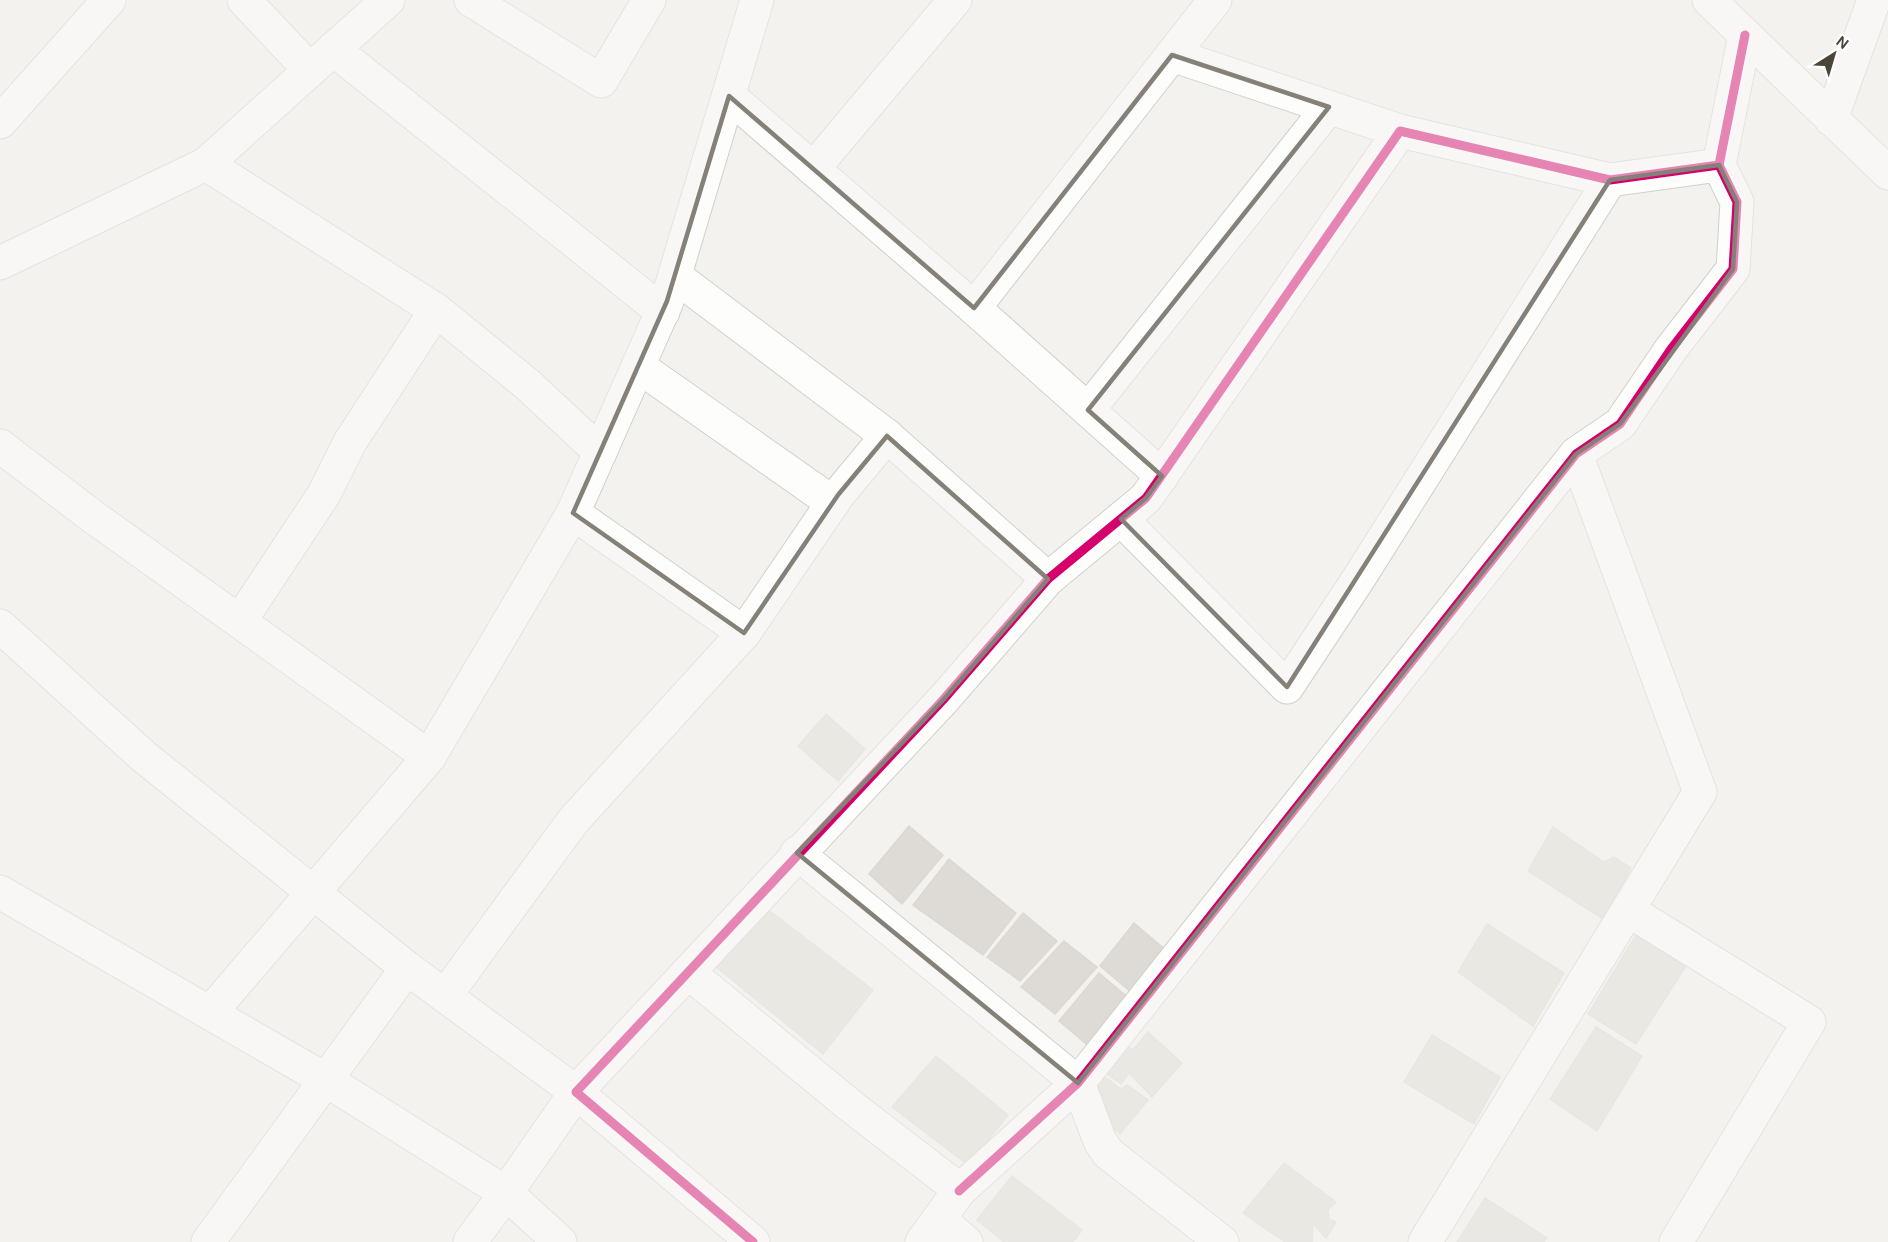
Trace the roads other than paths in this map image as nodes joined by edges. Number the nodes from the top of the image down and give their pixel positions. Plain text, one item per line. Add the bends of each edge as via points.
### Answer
1 (110, 0) edge
2 (244, 0) edge
3 (388, 0) edge
4 (471, 0) edge
5 (650, 0) edge
6 (757, 0) edge
7 (955, 0) edge
8 (1215, 0) edge
9 (1709, 0) edge
10 (1878, 2) edge
11 (1744, 35) junction
12 (1172, 55) junction
13 (322, 60) junction
14 (729, 96) junction
15 (1329, 107) junction
16 (1832, 118) junction
17 (0, 122) edge
18 (1400, 131) junction
19 (206, 164) junction
20 (1719, 165) junction
21 (813, 169) junction
22 (1888, 173) edge
23 (1610, 180) junction
24 (0, 263) edge
25 (675, 276) junction
26 (436, 310) junction
27 (663, 312) junction
28 (981, 314) junction
29 (638, 366) junction
30 (1088, 410) junction
31 (887, 436) junction
32 (0, 446) edge
33 (600, 452) junction
34 (1576, 454) junction
35 (1162, 476) junction
36 (832, 503) junction
37 (573, 513) junction
38 (1121, 519) junction
39 (1048, 579) junction
40 (240, 621) junction
41 (0, 626) edge
42 (744, 633) junction
43 (429, 757) junction
44 (797, 853) junction
45 (0, 892) edge
46 (311, 893) junction
47 (1628, 910) junction
48 (407, 968) junction
49 (688, 972) junction
50 (444, 996) junction
51 (210, 1013) junction
52 (326, 1080) junction
53 (1078, 1083) junction
54 (576, 1092) junction
55 (959, 1191) junction
56 (506, 1193) junction
57 (931, 1231) edge
58 (208, 1242) edge
59 (470, 1242) edge
60 (560, 1242) edge
61 (753, 1242) edge
62 (966, 1242) edge
63 (1222, 1242) edge
64 (1425, 1242) edge
65 (1676, 1242) edge

1 - 17 street
2 - 13 street
3 - 13 street
4 - 5 street via 601,81
6 - 14 street
7 - 21 street
8 - 12 street
9 - 11 street
10 - 16 street
11 - 16 street
11 - 20 street
12 - 15 street
12 - 28 street via 974,308
13 - 19 street
13 - 27 street
14 - 21 street
14 - 25 street
15 - 18 street
15 - 30 street
16 - 22 street
18 - 23 street
18 - 35 street
19 - 24 street
19 - 26 street
20 - 23 street
20 - 34 street via 1737,202 1733,269 1620,424
21 - 28 street
23 - 38 street via 1287,687
25 - 27 street
25 - 31 street
26 - 33 street via 527,384
26 - 40 street via 350,442 324,494
27 - 29 street
28 - 30 street
29 - 33 street
29 - 36 street
30 - 35 street
31 - 36 street
31 - 39 street
32 - 40 street
33 - 37 street
34 - 47 street via 1700,792
34 - 53 street
35 - 38 street via 1146,498
36 - 42 street
37 - 42 street
37 - 43 street
38 - 39 street
39 - 44 street via 943,700
40 - 43 street
41 - 46 street via 142,756
42 - 50 street via 573,821
43 - 46 street
44 - 49 street
44 - 53 street
45 - 51 street
46 - 48 street
46 - 51 street
47 - 64 street
47 - 65 street via 1809,1022
48 - 50 street
48 - 52 street
49 - 54 street
49 - 55 street
50 - 54 street
51 - 52 street
52 - 56 street
52 - 58 street
53 - 55 street
53 - 63 street via 1108,1153
54 - 56 street
54 - 61 street
55 - 57 street
56 - 59 street
56 - 60 street
57 - 62 street

